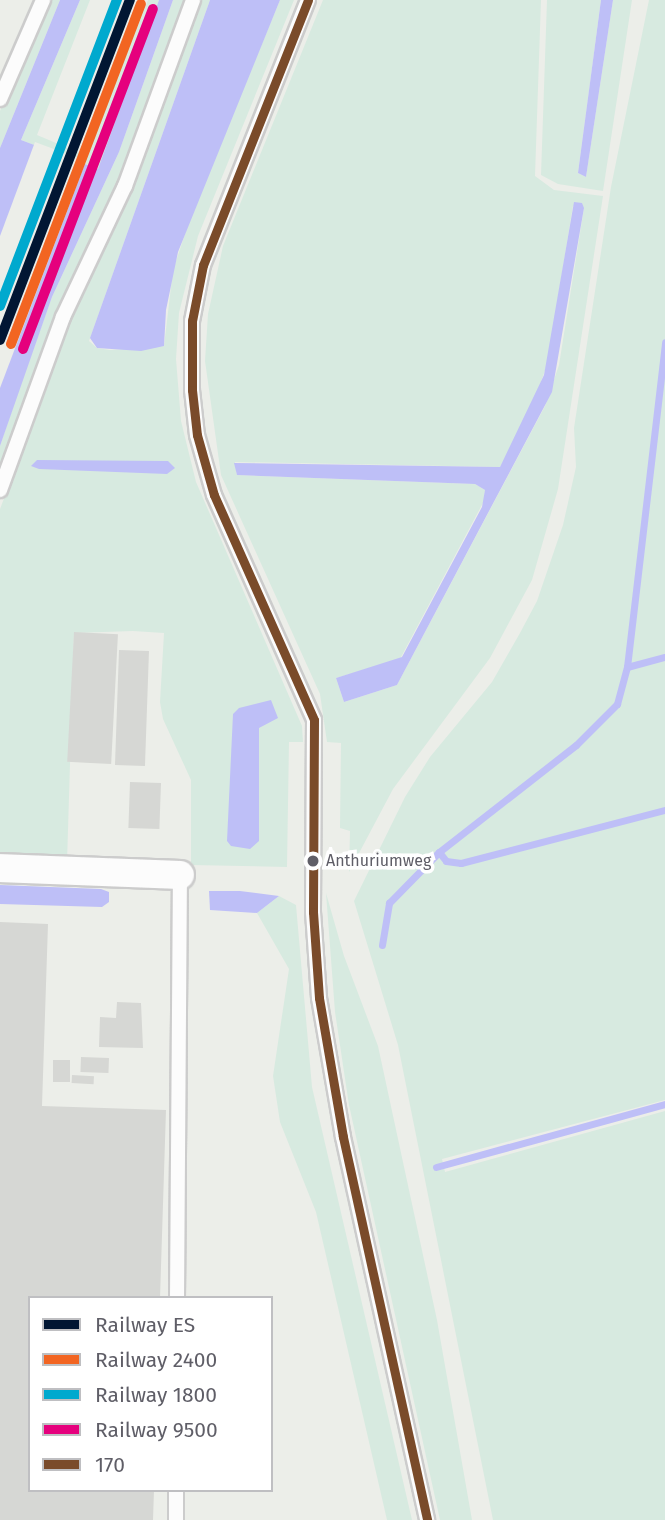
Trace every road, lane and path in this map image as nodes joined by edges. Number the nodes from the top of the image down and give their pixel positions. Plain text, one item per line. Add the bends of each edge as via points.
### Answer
1 (43, 0) edge
2 (193, 0) edge
3 (308, 0) edge
4 (0, 99) edge
5 (0, 490) edge
6 (0, 868) edge
7 (180, 875) joint
8 (177, 1296) edge
9 (176, 1492) edge
10 (176, 1520) edge
11 (427, 1520) edge

1 - 4 lane
2 - 5 lane via 125,187 64,317
3 - 11 lane via 203,265 191,341 192,398 214,495 314,720 313,912 323,1024 343,1137
6 - 7 street
7 - 8 lane
9 - 10 lane

